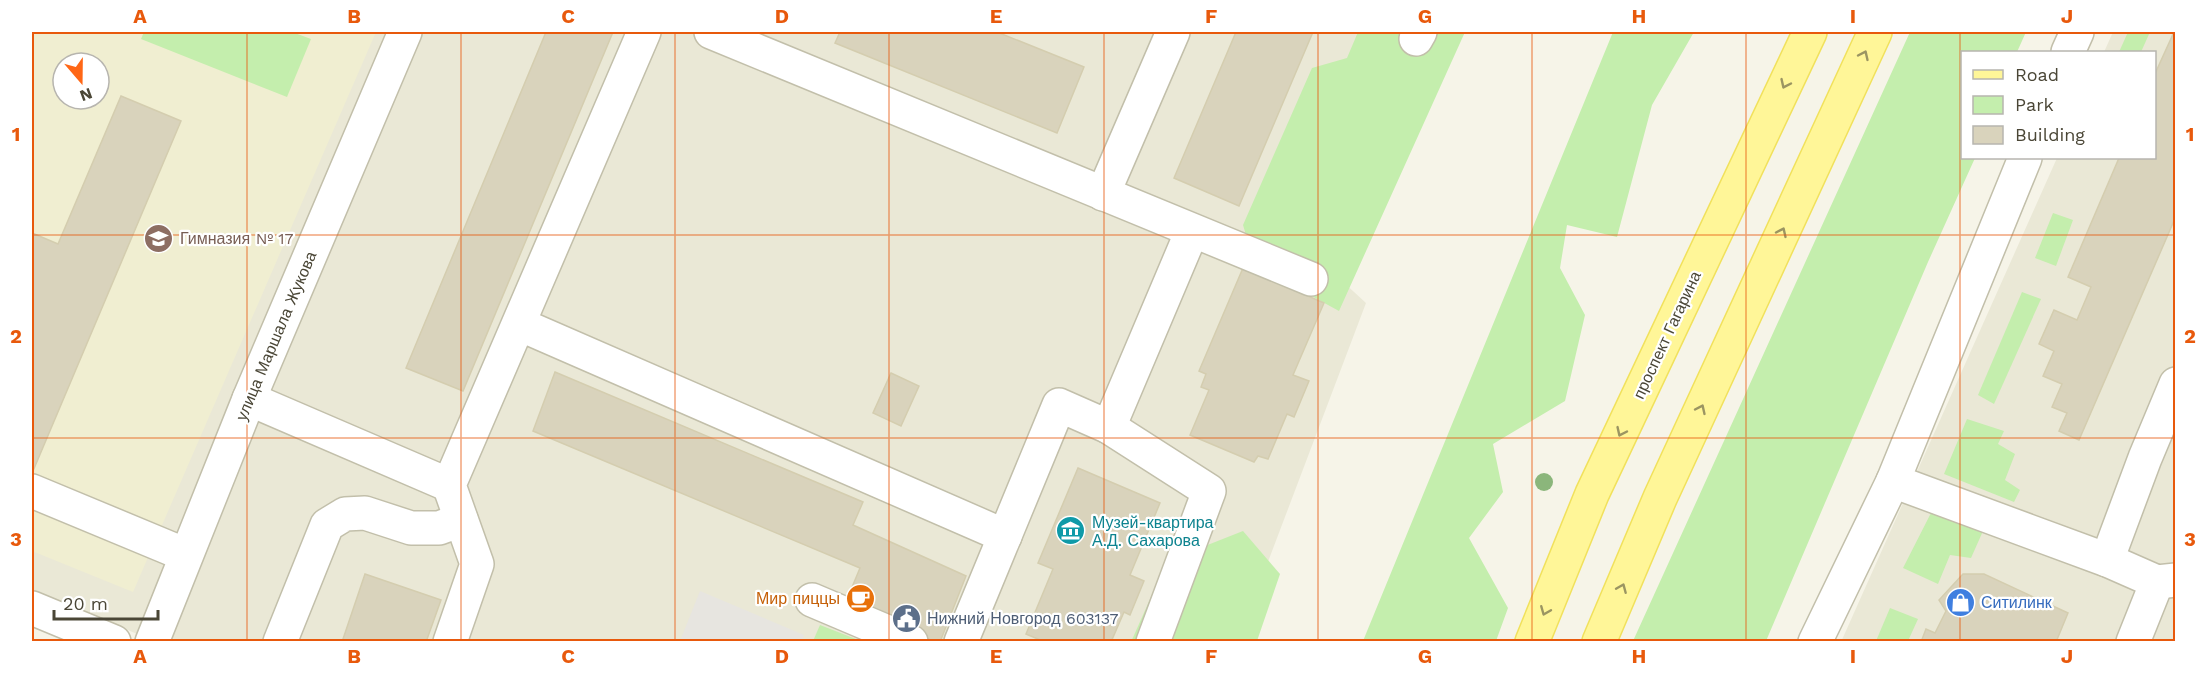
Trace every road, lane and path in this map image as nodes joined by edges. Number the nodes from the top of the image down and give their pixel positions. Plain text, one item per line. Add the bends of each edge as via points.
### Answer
1 (405, 32) edge
2 (644, 32) edge
3 (711, 32) edge
4 (1173, 32) edge
5 (1809, 32) edge
6 (1875, 32) edge
7 (2076, 32) edge
8 (2068, 51) edge
9 (2025, 159) edge
10 (1103, 194) junction
11 (1192, 231) junction
12 (1311, 279) dead end
13 (519, 324) junction
14 (2175, 384) edge
15 (249, 399) junction
16 (1109, 427) junction
17 (1893, 481) junction
18 (449, 485) junction
19 (32, 491) edge
20 (461, 519) junction
21 (1005, 536) junction
22 (186, 555) junction
23 (2107, 560) junction
24 (2166, 581) edge
25 (812, 600) dead end
26 (32, 608) edge
27 (114, 642) edge
28 (152, 642) edge
29 (279, 642) edge
30 (450, 642) edge
31 (911, 642) edge
32 (961, 642) edge
33 (1153, 642) edge
34 (1533, 642) edge
35 (1599, 642) edge
36 (1815, 642) edge
37 (2133, 642) edge

1 - 15 street, улица Маршала Жукова
2 - 13 street
3 - 10 street
4 - 10 street
5 -> 34 main road, проспект Гагарина via 1592,494
35 -> 6 main road via 1660,498
7 - 8 street
9 - 17 street
10 - 11 street
11 - 12 street
11 - 16 street
13 - 18 street
13 - 21 street
14 - 23 street
15 - 18 street
15 - 22 street, улица Маршала Жукова
16 - 21 street via 1059,405
16 - 33 street via 1209,491
17 - 23 street
17 - 36 street
18 - 20 street
19 - 22 street
20 - 29 street via 439,528 411,528 365,513 345,514 327,525
20 - 30 street via 477,564
21 - 32 street
22 - 28 street, улица Маршала Жукова
23 - 24 street
24 - 37 street
25 - 31 street
26 - 27 street

